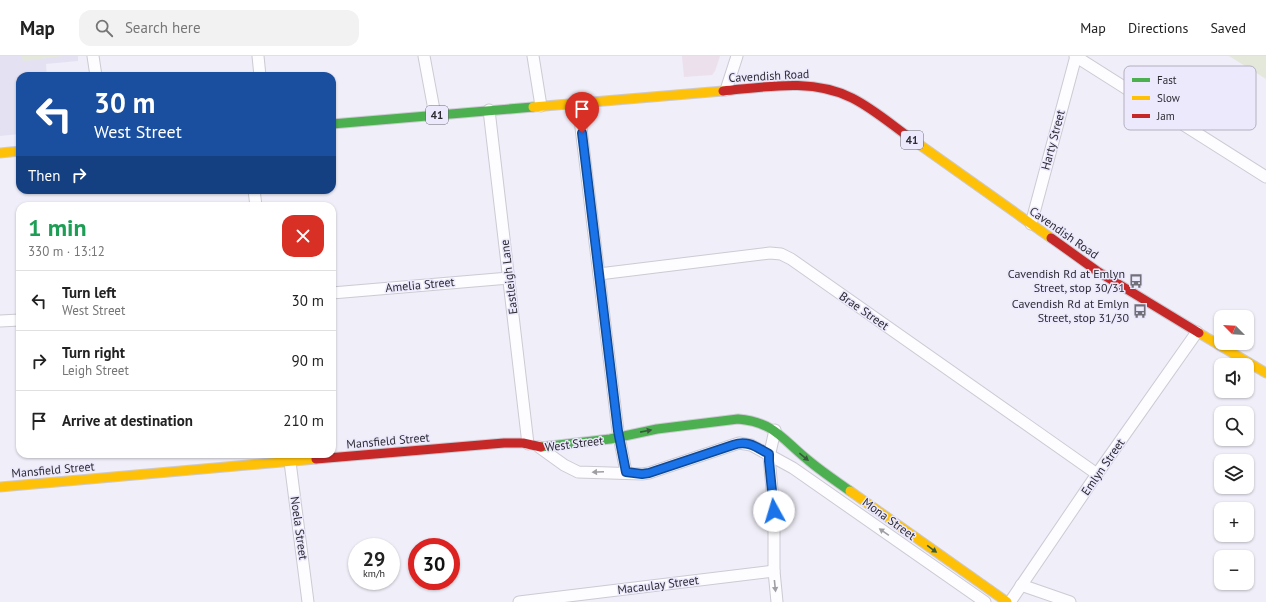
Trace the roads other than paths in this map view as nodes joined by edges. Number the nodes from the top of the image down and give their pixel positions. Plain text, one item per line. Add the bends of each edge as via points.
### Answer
1 (93, 56) edge
2 (258, 56) edge
3 (424, 56) edge
4 (533, 56) edge
5 (737, 56) edge
6 (1076, 56) edge
7 (95, 72) edge
8 (260, 72) edge
9 (1124, 87) edge
10 (726, 90) junction
11 (578, 103) junction
12 (541, 106) junction
13 (489, 110) junction
14 (434, 115) junction
15 (336, 124) edge
16 (1192, 130) edge
17 (16, 151) edge
18 (0, 153) edge
19 (1266, 177) edge
20 (1031, 224) junction
21 (599, 274) junction
22 (509, 278) junction
23 (336, 293) edge
24 (16, 320) edge
25 (0, 321) edge
26 (1197, 332) junction
27 (1266, 373) edge
28 (775, 430) junction
29 (619, 437) junction
30 (528, 444) junction
31 (539, 447) junction
32 (769, 454) junction
33 (336, 455) edge
34 (289, 458) edge
35 (626, 472) junction
36 (1097, 474) junction
37 (0, 487) edge
38 (774, 571) junction
39 (1021, 585) junction
40 (308, 602) edge
41 (519, 602) edge
42 (777, 602) edge
43 (985, 602) edge
44 (1008, 602) edge
45 (1070, 602) edge

1 - 7 street
2 - 8 street
3 - 14 street
4 - 12 street
5 - 10 street
6 - 9 street
6 - 20 street, Harty Street
10 - 11 street, Cavendish Road / 41
10 - 20 street, Cavendish Road / 41 via 801,85 825,88 843,94 862,104
11 - 12 street, Cavendish Road / 41
11 - 21 street
12 - 13 street, Cavendish Road / 41
13 - 14 street, Cavendish Road / 41
13 - 22 street, Eastleigh Lane
14 - 15 street, Cavendish Road / 41
16 - 19 street
17 - 18 street
20 - 26 street, Cavendish Road / 41 via 1097,271
21 - 29 street
21 - 36 street, Brae Street via 770,253 781,254
22 - 23 street, Amelia Street
22 - 30 street, Eastleigh Lane
24 - 25 street
26 - 27 street, Cavendish Road / 41
26 - 36 street, Emlyn Street
29 -> 28 street, West Street via 657,429 738,419 755,421
28 - 32 street
28 -> 44 street, Mona Street via 801,456
29 - 31 street, West Street
29 - 35 street
30 - 31 street, Mansfield Street
30 - 33 street, Mansfield Street via 504,443
35 -> 31 street, West Street via 578,472
32 - 35 street, West Street via 752,445 739,443 649,473
32 - 38 street via 774,511
43 -> 32 street, Mona Street via 802,474
34 - 37 street, Mansfield Street
34 - 40 street, Noela Street
36 - 39 street, Emlyn Street
38 - 41 street, Macaulay Street
38 -> 42 street
39 - 44 street, Emlyn Street
39 - 45 street

